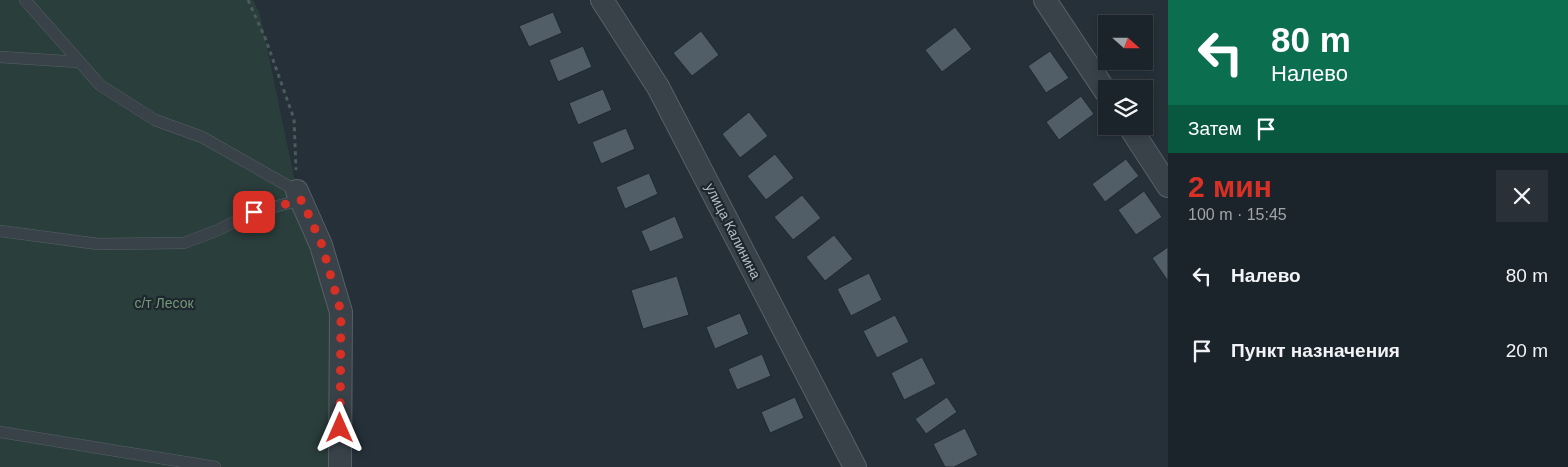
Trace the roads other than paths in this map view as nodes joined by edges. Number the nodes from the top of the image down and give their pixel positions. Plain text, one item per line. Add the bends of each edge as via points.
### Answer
1 (25, 0) edge
2 (602, 0) edge
3 (1045, 0) edge
4 (0, 57) edge
5 (79, 62) junction
6 (1098, 80) edge
7 (1135, 135) edge
8 (1168, 186) edge
9 (299, 196) junction
10 (0, 231) edge
11 (0, 432) edge
12 (215, 467) edge
13 (340, 467) edge
14 (855, 467) edge

1 - 5 lane
2 - 14 street, улица Калинина via 658,87
3 - 6 street
4 - 5 lane
5 - 9 lane via 100,85 155,120 202,137
7 - 8 street
9 - 10 lane via 184,243 98,244
9 - 13 street via 322,245 341,312
11 - 12 lane

